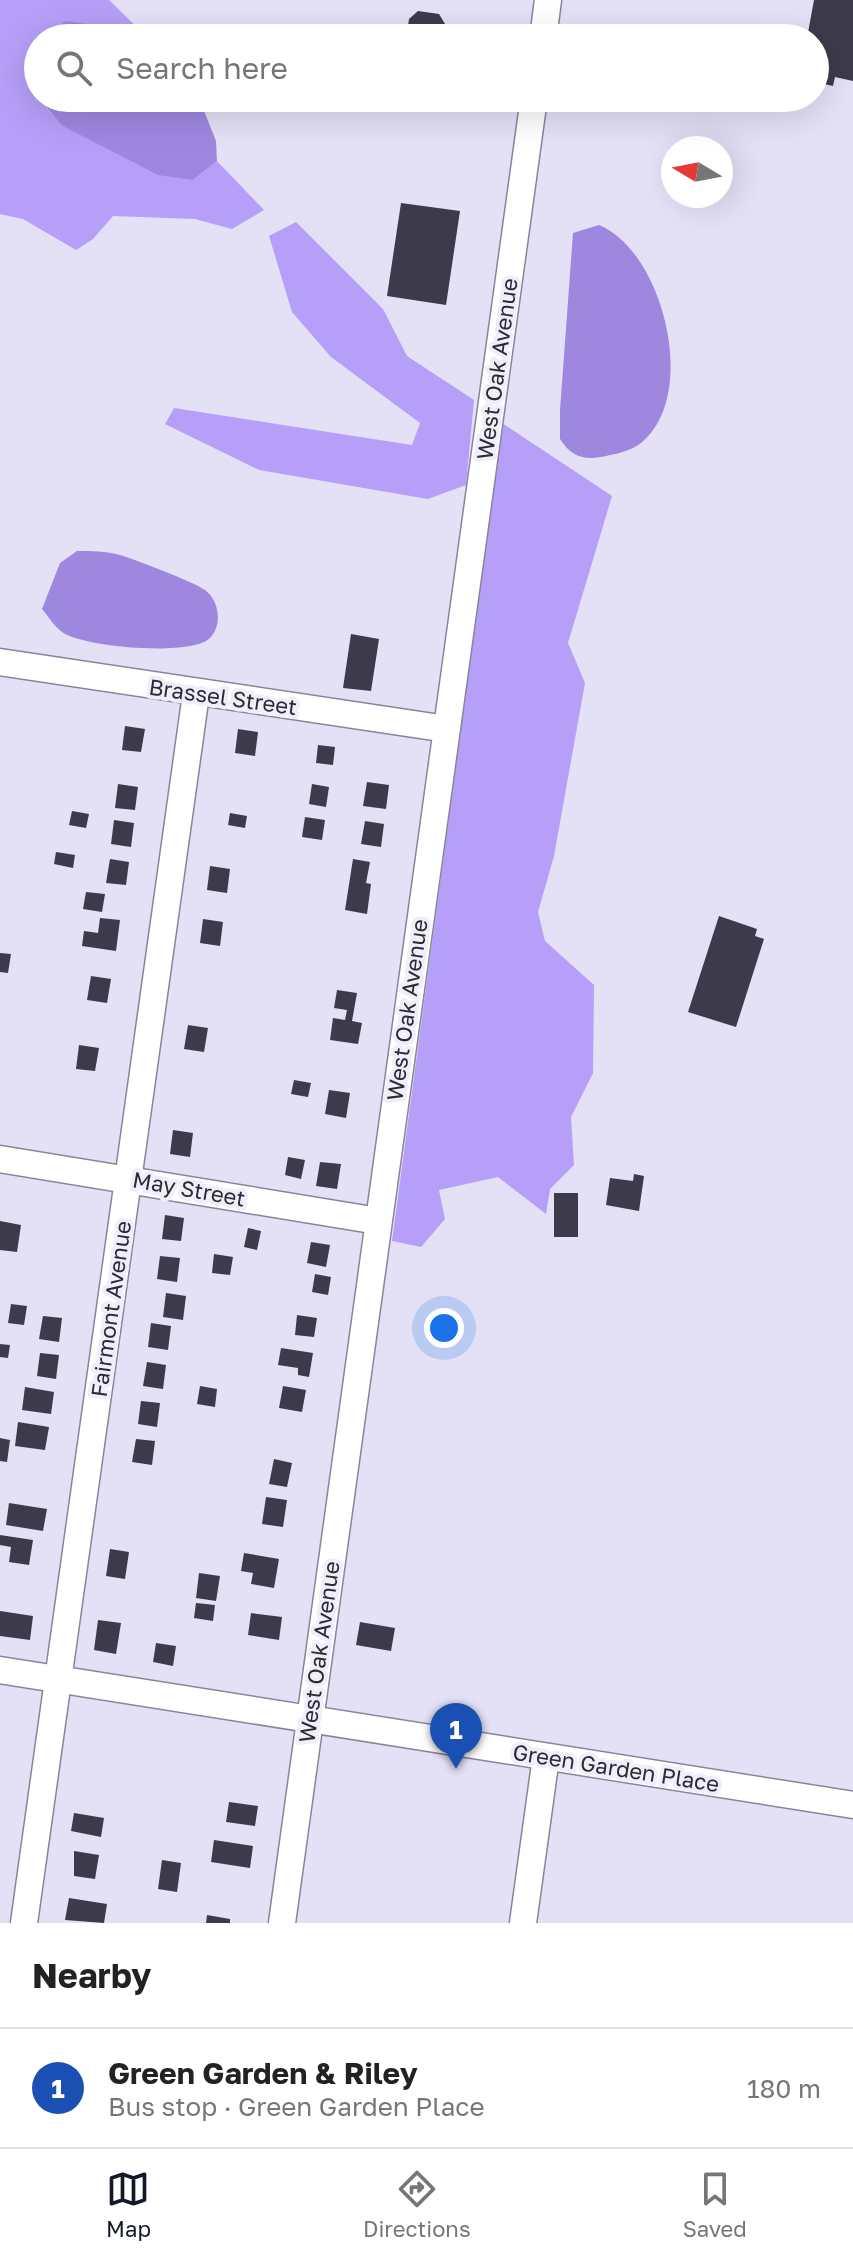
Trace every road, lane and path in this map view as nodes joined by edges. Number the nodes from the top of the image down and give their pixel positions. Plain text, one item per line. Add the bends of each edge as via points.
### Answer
1 (548, 0) edge
2 (545, 24) edge
3 (532, 112) edge
4 (0, 662) edge
5 (196, 694) junction
6 (447, 729) junction
7 (0, 1159) edge
8 (130, 1179) junction
9 (378, 1221) junction
10 (0, 1670) edge
11 (57, 1679) junction
12 (310, 1719) junction
13 (546, 1757) junction
14 (853, 1805) edge
15 (24, 1923) edge
16 (282, 1923) edge
17 (523, 1923) edge

1 - 2 street
3 - 6 street, West Oak Avenue
4 - 5 street, Brassel Street
5 - 6 street, Brassel Street
5 - 8 street, Fairmont Avenue
6 - 9 street, West Oak Avenue
7 - 8 street, May Street
8 - 9 street, May Street
8 - 11 street, Fairmont Avenue
9 - 12 street, West Oak Avenue
10 - 11 street, Green Garden Place
11 - 12 street, Green Garden Place
11 - 15 street, Fairmont Avenue
12 - 13 street, Green Garden Place
12 - 16 street, West Oak Avenue
13 - 14 street, Green Garden Place
13 - 17 street

